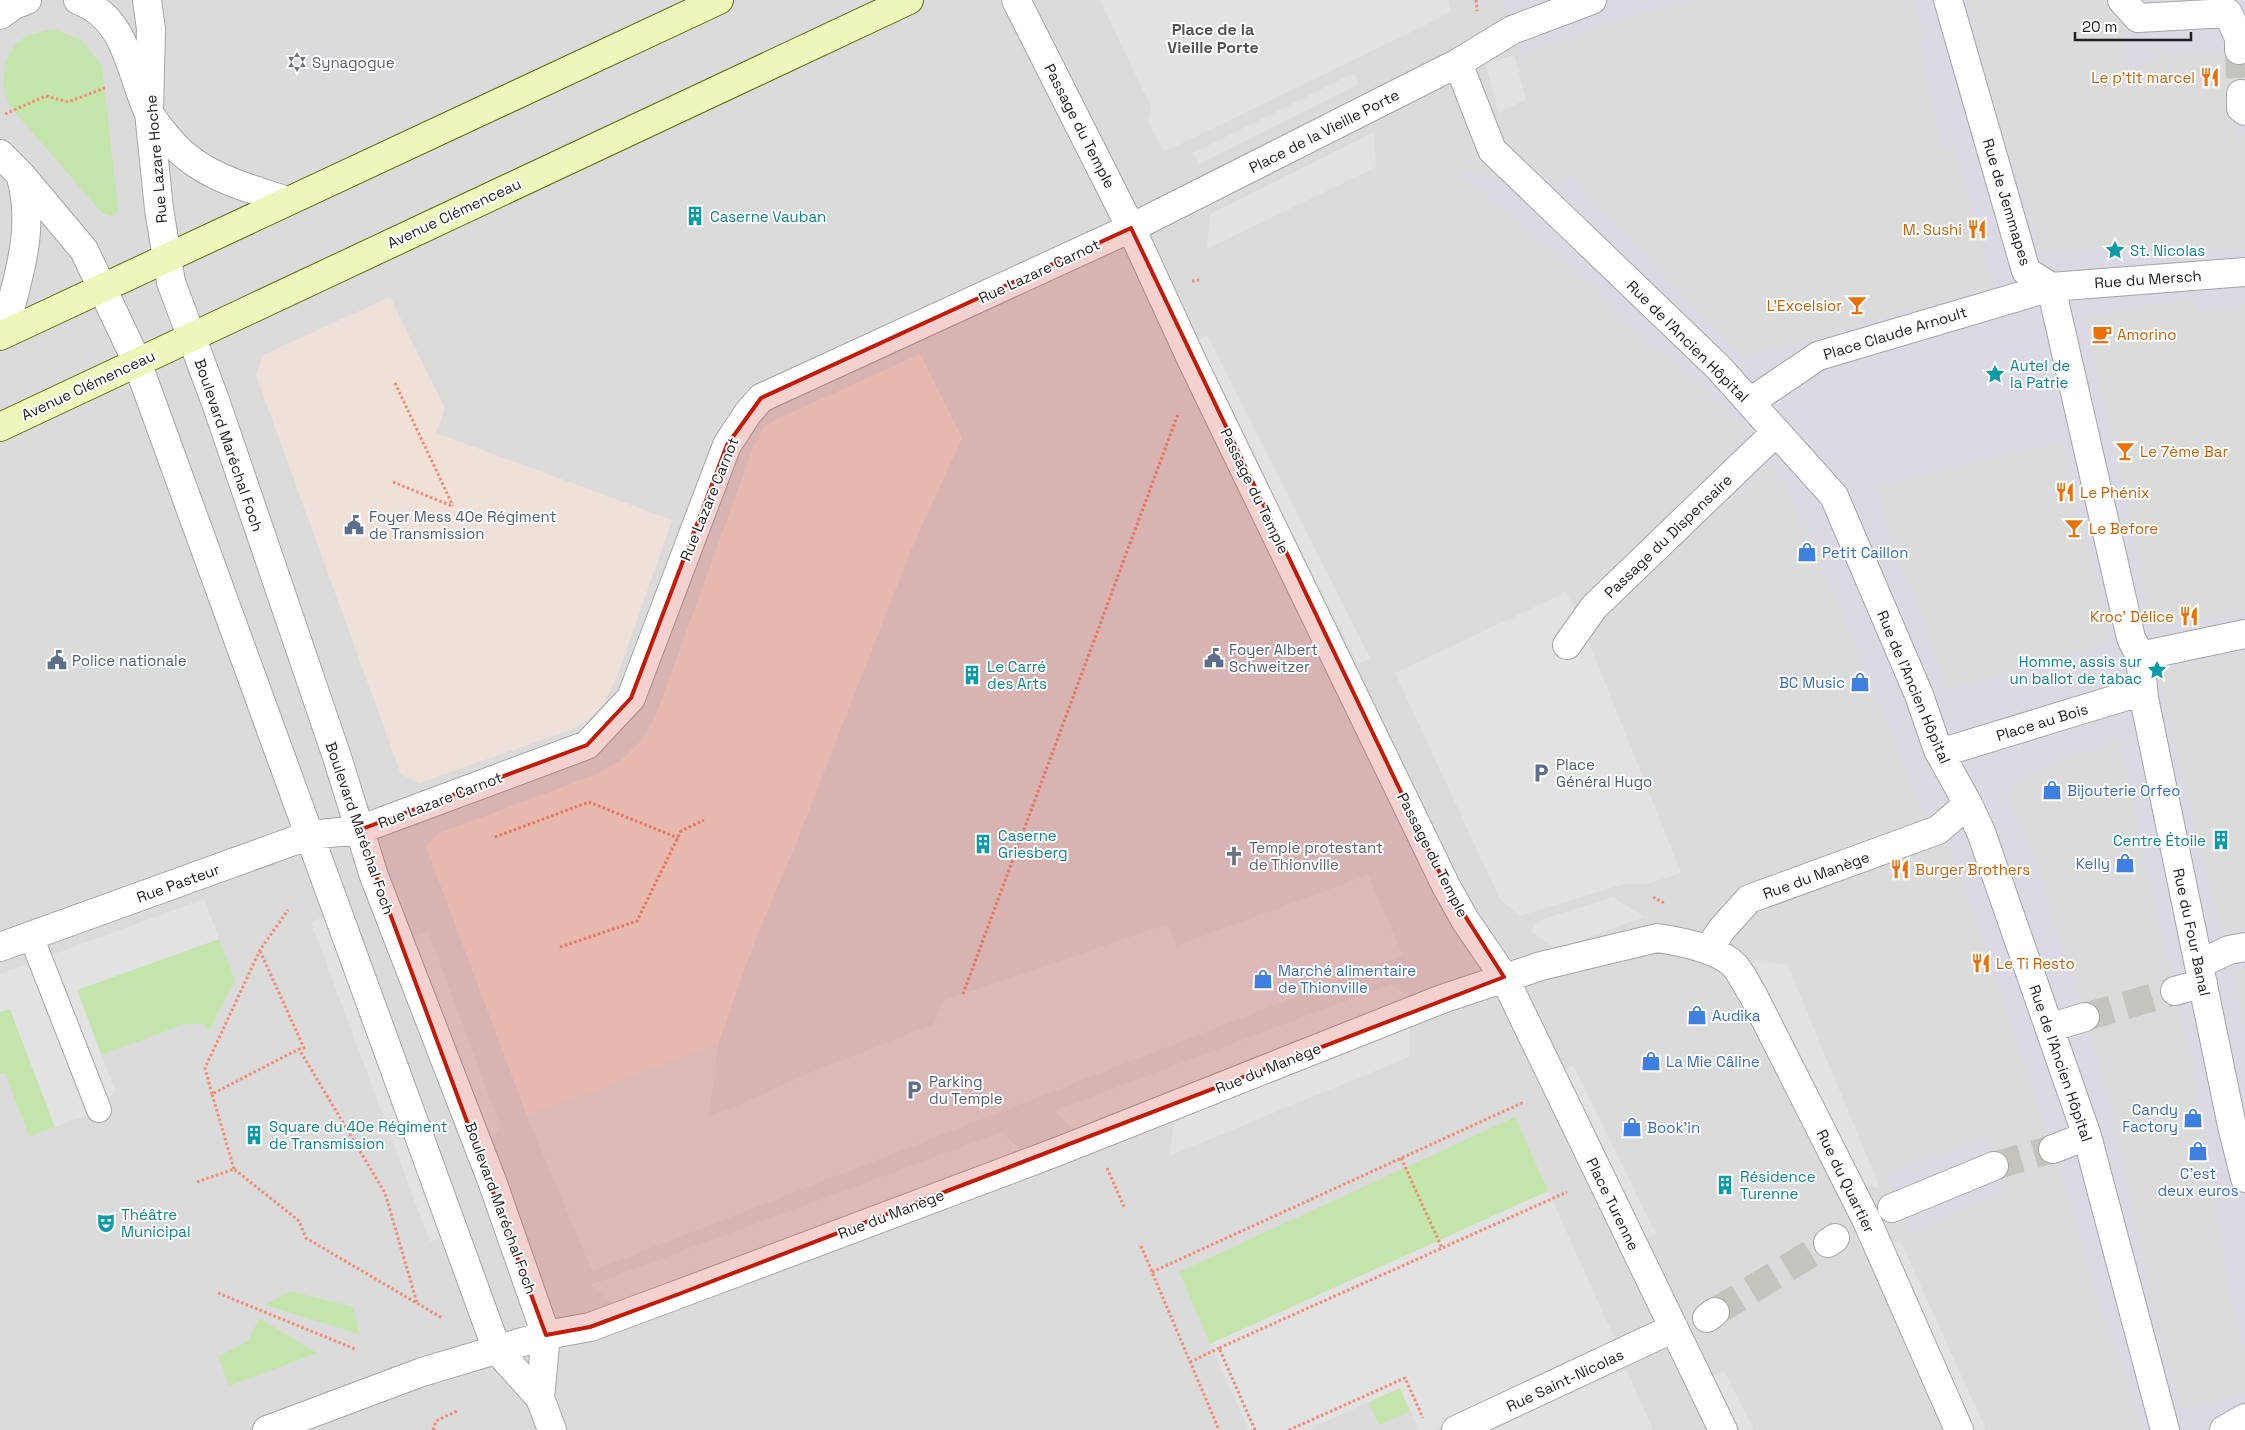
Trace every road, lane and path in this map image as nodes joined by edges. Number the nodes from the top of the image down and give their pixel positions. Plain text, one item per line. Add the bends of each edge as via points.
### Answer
1 (78, 0) edge
2 (147, 0) edge
3 (719, 0) edge
4 (909, 0) edge
5 (1016, 0) edge
6 (1592, 0) edge
7 (1948, 0) edge
8 (2122, 0) edge
9 (2239, 50) tunnel mouth
10 (1458, 63) junction
11 (112, 85) dead end
12 (149, 112) junction
13 (5, 114) dead end
14 (0, 140) edge
15 (0, 154) edge
16 (21, 175) junction
17 (288, 201) junction
18 (1131, 228) junction
19 (166, 258) junction
20 (2245, 272) edge
21 (2051, 287) junction
22 (102, 288) junction
23 (0, 324) edge
24 (0, 336) edge
25 (191, 337) junction
26 (137, 362) junction
27 (1193, 363) junction
28 (395, 383) dead end
29 (1750, 402) junction
30 (0, 427) edge
31 (1776, 432) junction
32 (392, 482) dead end
33 (2245, 634) edge
34 (1567, 645) dead end
35 (2140, 656) junction
36 (2143, 692) junction
37 (1940, 754) junction
38 (1968, 804) junction
39 (704, 820) dead end
40 (359, 830) junction
41 (310, 835) junction
42 (495, 837) dead end
43 (678, 838) junction
44 (288, 910) dead end
45 (31, 936) junction
46 (2245, 946) edge
47 (0, 947) edge
48 (560, 947) dead end
49 (260, 950) junction
50 (1708, 950) junction
51 (2201, 974) junction
52 (1504, 977) junction
53 (2175, 991) tunnel mouth
54 (963, 994) dead end
55 (2085, 1017) tunnel mouth
56 (2049, 1028) junction
57 (298, 1050) junction
58 (212, 1094) junction
59 (1524, 1102) dead end
60 (99, 1110) dead end
61 (2087, 1136) junction
62 (2053, 1148) tunnel mouth
63 (1401, 1158) junction
64 (1104, 1162) dead end
65 (1994, 1166) tunnel mouth
66 (234, 1168) junction
67 (2245, 1178) edge
68 (197, 1182) dead end
69 (1567, 1192) dead end
70 (1125, 1208) dead end
71 (1892, 1208) dead end
72 (1140, 1246) dead end
73 (1442, 1248) junction
74 (1152, 1272) junction
75 (218, 1293) dead end
76 (416, 1302) junction
77 (442, 1318) dead end
78 (1674, 1328) junction
79 (546, 1335) junction
80 (1219, 1348) junction
81 (355, 1349) dead end
82 (498, 1350) junction
83 (1190, 1362) junction
84 (540, 1398) junction
85 (458, 1411) dead end
86 (2245, 1418) edge
87 (267, 1430) edge
88 (433, 1430) edge
89 (552, 1430) edge
90 (1219, 1430) edge
91 (1255, 1430) edge
92 (1456, 1430) edge
93 (1723, 1430) edge
94 (1959, 1430) edge
95 (2165, 1430) edge
96 (2224, 1430) edge

1 - 12 street via 99,11 120,34
2 - 12 street, Rue Lazare Hoche via 151,29
3 - 17 street
4 - 25 street, Avenue Clémenceau
5 - 18 street, Passage du Temple
6 - 10 street, Place de la Vieille Porte via 1514,29
7 - 21 street, Rue de Jemmapes via 2026,271
8 - 9 street via 2138,18 2228,13 2239,38
10 - 18 street, Place de la Vieille Porte
10 - 29 street, Rue de l'Ancien Hôpital via 1492,150 1718,367
11 - 13 path via 68,102 46,96
12 - 17 street via 174,146 203,168 226,180
12 - 19 street, Rue Lazare Hoche
14 - 16 street
15 - 16 street
16 - 22 street, Boulevard Maréchal Foch via 84,250
16 - 23 street via 28,227 26,250 8,317
17 - 19 street
18 - 27 street, Passage du Temple
18 - 40 street, Rue Lazare Carnot via 761,398 727,445 631,698 586,744
19 - 22 street
19 - 25 street, Boulevard Maréchal Foch
20 - 21 street, Rue du Mersch
21 - 29 street, Place Claude Arnoult via 1818,356
21 - 35 street via 2131,638
22 - 24 street
22 - 26 street, Boulevard Maréchal Foch
25 - 26 street, Avenue Clémenceau
25 - 40 street, Boulevard Maréchal Foch via 334,748
26 - 30 street, Avenue Clémenceau
26 - 41 street, Boulevard Maréchal Foch
27 - 52 street, Passage du Temple via 1446,886
27 - 54 path via 1178,414
28 - 32 path via 452,506
29 - 31 street, Rue de l'Ancien Hôpital
31 - 34 street, Passage du Dispensaire via 1594,607
31 - 37 street, Rue de l'Ancien Hôpital via 1834,496 1919,695
33 - 35 street
35 - 36 street, Rue du Four Banal
36 - 37 street, Place au Bois
36 - 51 street, Rue du Four Banal
37 - 38 street, Rue de l'Ancien Hôpital
38 - 50 street, Rue du Manège via 1938,830 1749,900
38 - 56 street, Rue de l'Ancien Hôpital via 1981,832
39 - 43 path via 681,831
40 - 41 street, Rue Pasteur
40 - 79 street, Boulevard Maréchal Foch via 492,1181
41 - 45 street, Rue Pasteur
41 - 82 street, Boulevard Maréchal Foch
42 - 43 path via 589,802
43 - 48 path via 637,921
44 - 49 path
45 - 47 street, Rue Pasteur
45 - 60 lane
46 - 51 street via 2229,950
49 - 57 path via 304,1048
49 - 58 path via 205,1068
50 - 52 street, Rue du Manège via 1657,938
50 - 94 street, Rue du Quartier via 1733,964 1753,995 1867,1221
51 - 53 street
51 - 67 street, Rue du Four Banal
52 - 78 street, Place Turenne
52 - 79 street, Rue du Manège via 1059,1151 679,1294 590,1327
55 - 56 street
56 - 61 street, Rue de l'Ancien Hôpital
57 - 58 path
57 - 76 path via 385,1193
58 - 66 path
59 - 63 path
61 - 62 street
61 - 95 street, Rue de l'Ancien Hôpital
63 - 73 path
63 - 74 path
64 - 70 path
65 - 71 street
66 - 68 path
66 - 76 path via 300,1221 306,1238
69 - 73 path
72 - 74 path
73 - 80 path
74 - 83 path
75 - 81 path
76 - 77 path
78 - 92 street, Rue Saint-Nicolas
78 - 93 street, Place Turenne
79 - 82 street, Rue du Manège
79 - 84 street, Boulevard Maréchal Foch
80 - 83 path
80 - 91 path
82 - 84 street, Boulevard Maréchal Foch
82 - 87 street, Rue du Manège via 422,1372
83 - 90 path
84 - 89 street, Boulevard Maréchal Foch
85 - 88 path via 436,1421
86 - 96 street

